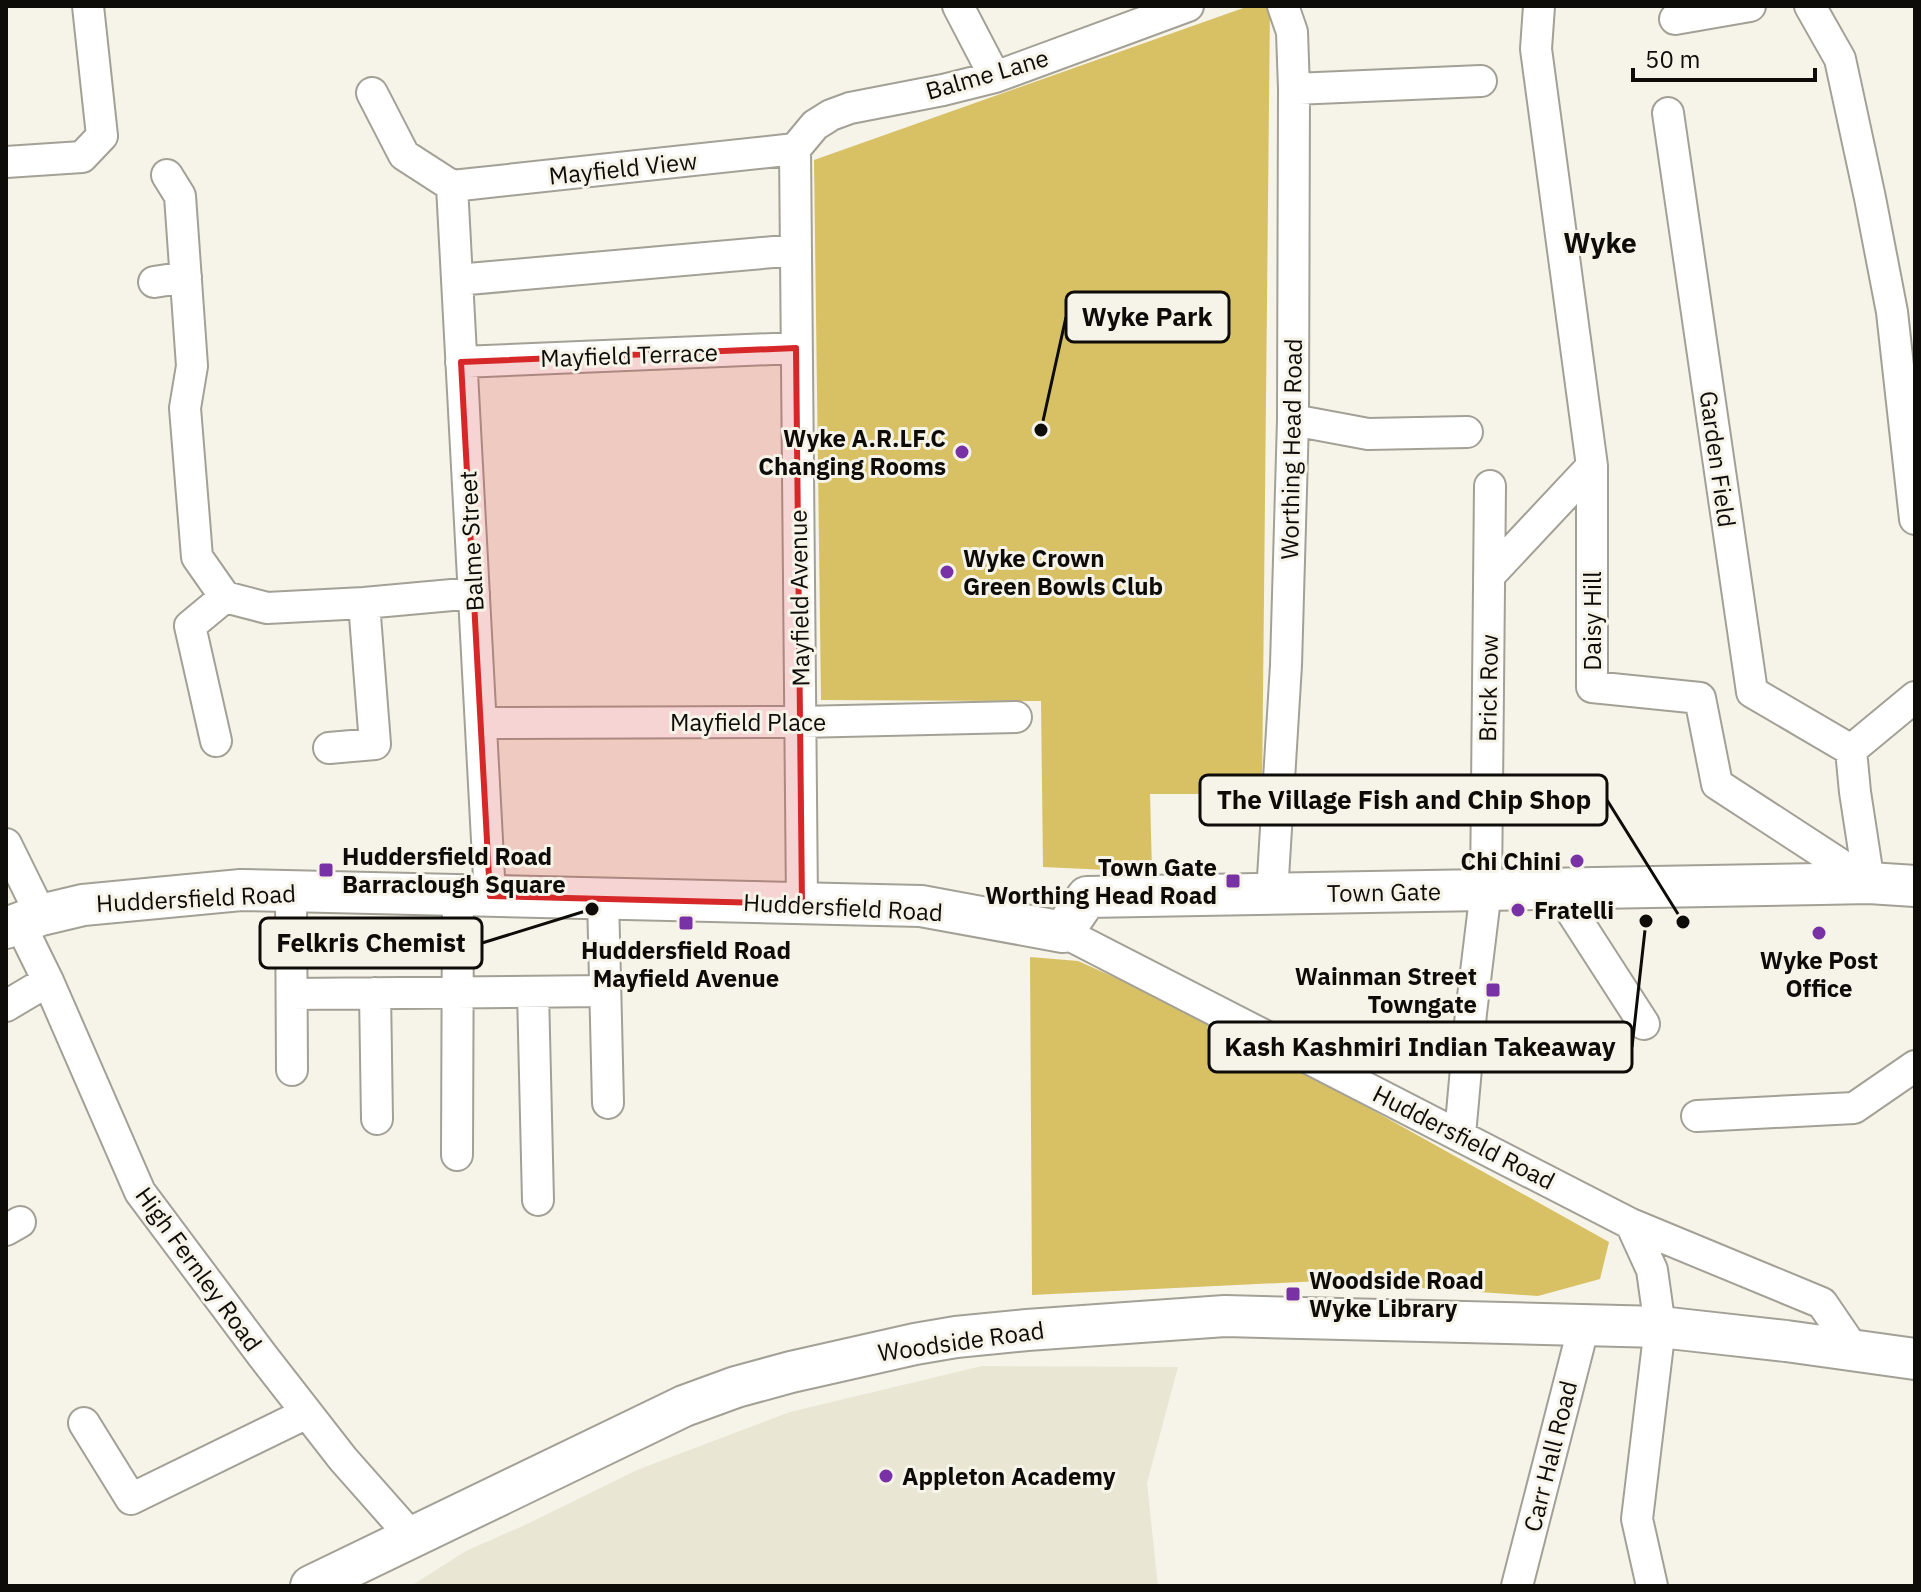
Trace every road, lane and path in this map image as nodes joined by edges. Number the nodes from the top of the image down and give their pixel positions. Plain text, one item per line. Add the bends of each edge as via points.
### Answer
1 (88, 6) edge
2 (958, 6) edge
3 (1188, 6) edge
4 (1283, 6) edge
5 (1539, 6) edge
6 (1750, 6) edge
7 (1810, 6) edge
8 (1675, 19) dead end
9 (995, 77) junction
10 (1481, 81) dead end
11 (1294, 89) junction
12 (372, 93) dead end
13 (1668, 113) dead end
14 (795, 149) junction
15 (6, 162) edge
16 (167, 175) dead end
17 (452, 186) junction
18 (796, 250) junction
19 (186, 277) junction
20 (457, 280) junction
21 (154, 282) dead end
22 (796, 348) junction
23 (461, 362) junction
24 (1293, 420) junction
25 (1467, 432) dead end
26 (1592, 466) junction
27 (1490, 486) dead end
28 (1915, 519) edge
29 (1489, 576) junction
30 (474, 593) junction
31 (225, 597) junction
32 (364, 603) junction
33 (1915, 697) edge
34 (1016, 717) dead end
35 (800, 722) junction
36 (481, 723) junction
37 (216, 741) dead end
38 (329, 748) dead end
39 (1851, 750) junction
40 (6, 844) edge
41 (1869, 883) junction
42 (1915, 886) edge
43 (1557, 889) junction
44 (1486, 890) junction
45 (291, 892) junction
46 (1272, 894) junction
47 (474, 896) junction
48 (603, 898) junction
49 (802, 904) junction
50 (22, 922) edge
51 (1063, 932) junction
52 (48, 981) junction
53 (605, 991) junction
54 (457, 992) junction
55 (533, 992) junction
56 (375, 993) junction
57 (292, 994) junction
58 (6, 1006) edge
59 (1644, 1024) dead end
60 (1915, 1066) edge
61 (292, 1070) dead end
62 (608, 1103) dead end
63 (1697, 1116) dead end
64 (377, 1119) dead end
65 (1460, 1135) junction
66 (457, 1155) dead end
67 (538, 1200) dead end
68 (1631, 1224) junction
69 (1584, 1325) junction
70 (1660, 1327) junction
71 (1854, 1350) junction
72 (1915, 1359) edge
73 (307, 1413) junction
74 (84, 1423) dead end
75 (412, 1537) junction
76 (369, 1573) edge
77 (311, 1586) edge
78 (1517, 1586) edge
79 (1652, 1586) edge

1 - 15 street via 102,136 82,157
2 - 9 street
3 - 9 street, Balme Lane
4 - 11 street, Worthing Head Road via 1292,32
5 - 26 street via 1536,49
6 - 8 street
7 - 28 street via 1840,59 1870,198 1892,312
9 - 14 street, Balme Lane via 850,108 815,125
10 - 11 street
11 - 24 street, Worthing Head Road
12 - 17 street via 404,155
13 - 39 street, Garden Field via 1752,692
14 - 17 street, Mayfield View
14 - 18 street, Mayfield Avenue
16 - 19 street via 180,196
17 - 20 street, Balme Street
18 - 20 street
18 - 22 street, Mayfield Avenue
19 - 21 street
19 - 31 street via 192,366 185,408 197,557
20 - 23 street, Balme Street
22 - 23 street, Mayfield Terrace
22 - 35 street, Mayfield Avenue
23 - 30 street, Balme Street
24 - 25 street via 1368,434
24 - 46 street, Worthing Head Road
26 - 29 street
26 - 41 street, Daisy Hill via 1592,687 1700,698 1717,784
27 - 29 street, Brick Row
29 - 44 street, Brick Row
30 - 32 street
30 - 36 street, Balme Street
31 - 32 street via 267,608
31 - 37 street via 190,626
32 - 38 street via 375,744
33 - 39 street
34 - 35 street, Mayfield Place
35 - 36 street, Mayfield Place
35 - 49 street, Mayfield Avenue
36 - 47 street, Balme Street
39 - 41 street
40 - 50 street, High Fernley Road
41 - 42 main road, Town Gate
41 - 43 main road, Town Gate
43 - 44 main road, Town Gate
43 - 59 street
44 - 46 main road, Town Gate
44 - 65 street, Brick Row
45 - 47 main road, Huddersfield Road
45 - 50 main road, Huddersfield Road via 241,890 83,905
45 - 57 street
46 - 51 main road, Town Gate via 1087,897
47 - 48 main road, Huddersfield Road
47 - 54 street, Balme Street
48 - 49 main road, Huddersfield Road
48 - 53 street
49 - 51 main road, Huddersfield Road via 921,906
50 - 52 street, High Fernley Road
51 - 65 street, Huddersfield Road
52 - 58 street
52 - 73 street, High Fernley Road via 140,1192
53 - 55 street
53 - 62 street
54 - 55 street
54 - 56 street
54 - 66 street, Balme Street
55 - 67 street
56 - 57 street
56 - 64 street
57 - 61 street
60 - 63 street via 1854,1108
65 - 68 street, Huddersfield Road
68 - 70 street via 1652,1270
68 - 71 street, Huddersfield Road via 1822,1303
69 - 70 main road, Woodside Road
69 - 75 main road, Woodside Road via 1225,1316 915,1344 791,1372 684,1406
69 - 78 street, Carr Hall Road
70 - 71 main road
70 - 79 street via 1637,1519
71 - 72 main road
73 - 74 street via 131,1499
73 - 75 street, High Fernley Road
75 - 76 main road, Woodside Road
76 - 77 main road, Woodside Road

